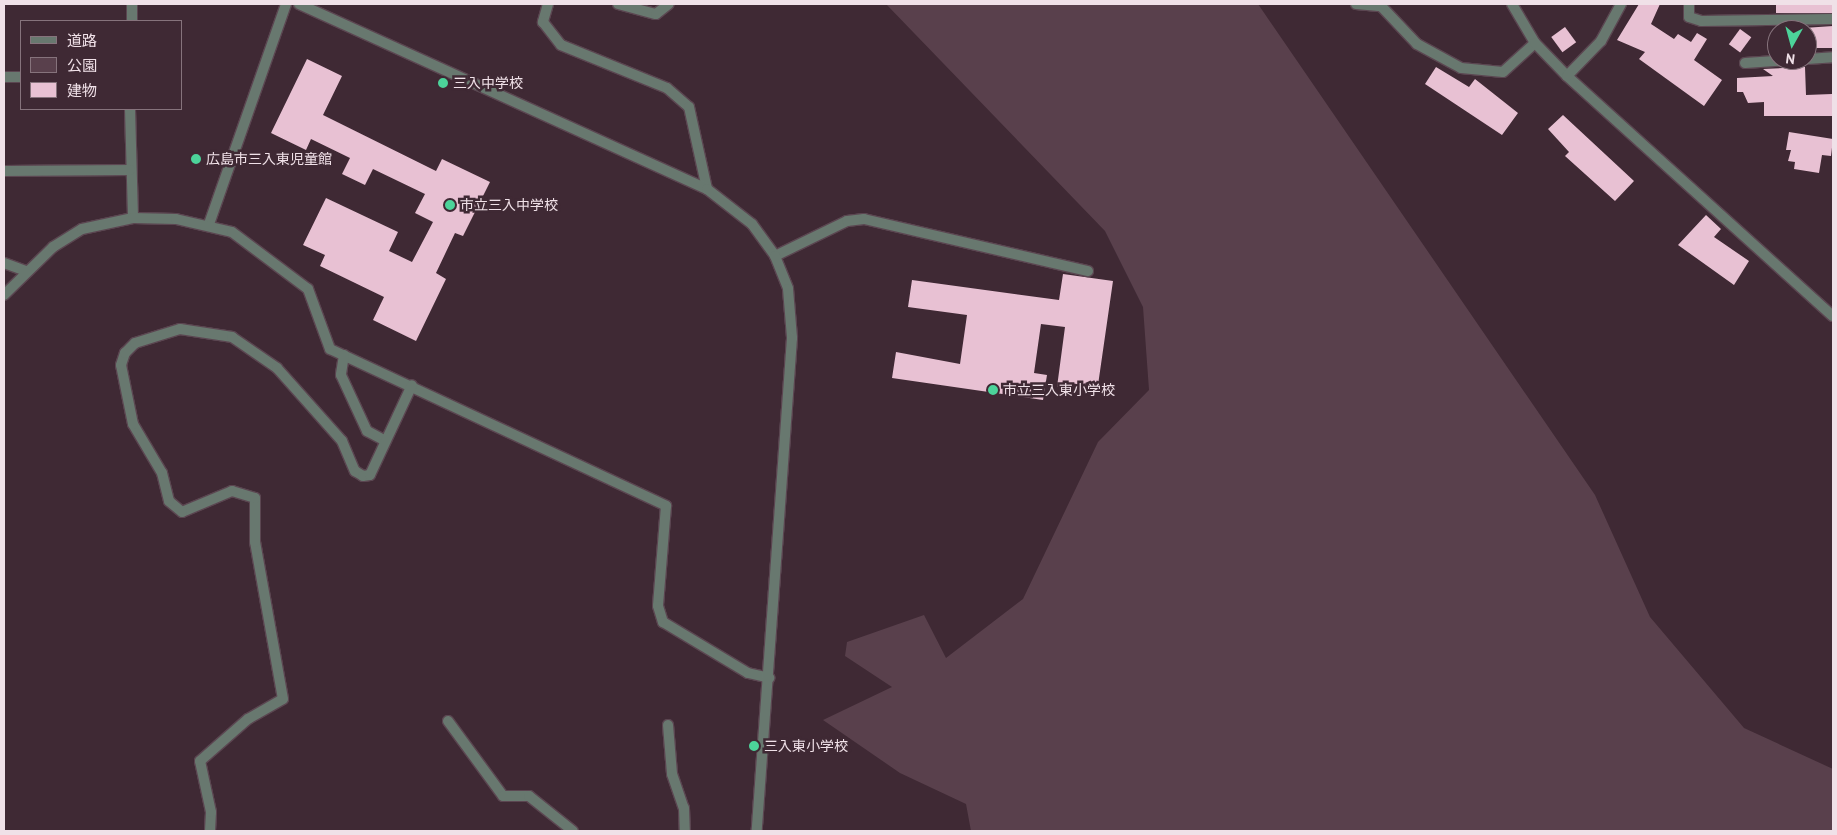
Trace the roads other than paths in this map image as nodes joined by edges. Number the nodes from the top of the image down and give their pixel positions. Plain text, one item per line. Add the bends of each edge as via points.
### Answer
1 (132, 4) edge
2 (286, 4) edge
3 (300, 4) edge
4 (548, 4) edge
5 (618, 4) edge
6 (669, 4) edge
7 (1356, 4) edge
8 (1512, 4) edge
9 (1621, 4) edge
10 (1689, 4) edge
11 (1833, 18) edge
12 (132, 20) edge
13 (1535, 43) junction
14 (1833, 57) edge
15 (1817, 58) edge
16 (1767, 62) edge
17 (1745, 63) dead end
18 (1567, 76) junction
19 (4, 77) edge
20 (20, 77) edge
21 (130, 110) edge
22 (130, 170) junction
23 (4, 171) edge
24 (707, 189) junction
25 (133, 218) junction
26 (210, 224) junction
27 (775, 256) junction
28 (4, 263) edge
29 (26, 271) junction
30 (1088, 271) dead end
31 (4, 295) edge
32 (1833, 316) edge
33 (344, 355) junction
34 (412, 386) junction
35 (386, 441) junction
36 (769, 678) junction
37 (448, 721) dead end
38 (668, 725) dead end
39 (210, 831) edge
40 (574, 831) edge
41 (685, 831) edge
42 (757, 831) edge

1 - 12 street
2 - 26 street
3 - 24 street
4 - 24 street via 543,22 561,46 667,88 689,107
5 - 6 street via 656,14
7 - 13 street via 1381,6 1417,44 1461,68 1503,72
8 - 13 street
9 - 18 street via 1601,41
10 - 11 street via 1689,17 1701,21
13 - 18 street
14 - 15 street
16 - 17 street
18 - 32 street
19 - 20 street
21 - 22 street
22 - 23 street
22 - 25 street
24 - 27 street via 752,224
25 - 26 street
25 - 29 street via 82,229
26 - 33 street via 232,232 308,289 330,349
27 - 30 street via 847,221 864,219
27 - 36 street via 788,289 792,338
28 - 29 street
29 - 31 street
33 - 34 street
33 - 35 street via 341,375 359,415 367,431
34 - 35 street
34 - 36 street via 666,506 658,606 663,622 748,673
35 - 39 street via 370,474 363,476 355,470 342,442 277,368 232,337 180,329 135,344 125,353 121,365 132,424 162,473 169,501 182,512 232,491 255,498 255,542 283,698 248,719 200,761 211,812
36 - 42 street
37 - 40 street via 503,796 529,796
38 - 41 street via 672,774 684,808

